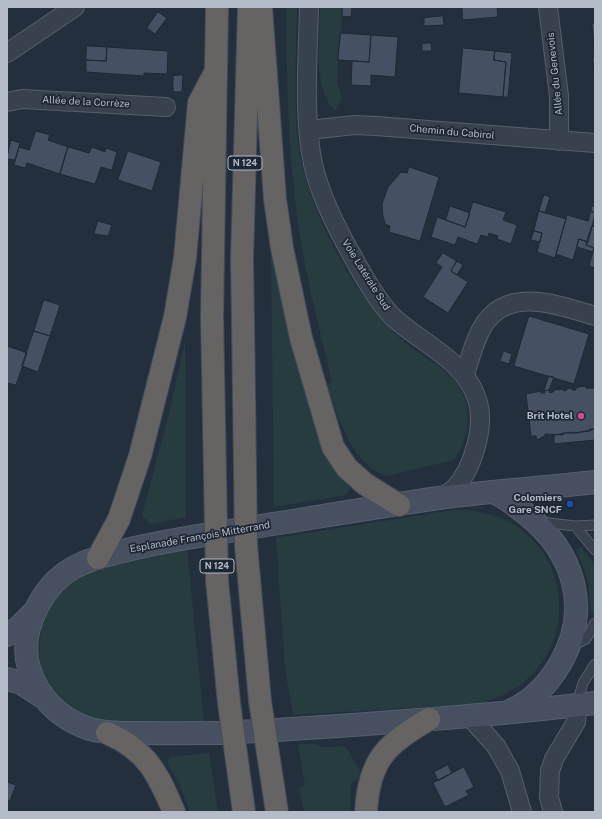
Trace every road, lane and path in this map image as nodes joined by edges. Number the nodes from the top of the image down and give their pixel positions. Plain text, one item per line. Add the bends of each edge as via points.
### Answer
1 (74, 7) edge
2 (217, 7) edge
3 (249, 7) edge
4 (261, 7) edge
5 (309, 7) edge
6 (548, 7) edge
7 (7, 53) edge
8 (216, 71) junction
9 (7, 102) edge
10 (166, 107) dead end
11 (309, 130) junction
12 (559, 141) junction
13 (595, 143) edge
14 (595, 316) edge
15 (465, 375) junction
16 (595, 482) edge
17 (495, 493) junction
18 (442, 498) junction
19 (398, 505) junction
20 (534, 520) junction
21 (595, 525) edge
22 (575, 526) junction
23 (595, 550) edge
24 (98, 558) junction
25 (34, 612) junction
26 (595, 623) edge
27 (7, 635) edge
28 (569, 647) junction
29 (595, 664) edge
30 (7, 679) edge
31 (41, 696) junction
32 (586, 704) edge
33 (506, 714) junction
34 (469, 716) junction
35 (429, 719) junction
36 (107, 733) junction
37 (174, 812) edge
38 (244, 812) edge
39 (277, 812) edge
40 (366, 812) edge
41 (522, 812) edge
42 (553, 812) edge

1 - 7 street
2 - 8 highway, N 124
3 - 39 highway, N 124, bridge via 242,259 246,545 260,701
4 - 19 highway via 275,200 282,248 301,338 320,409 333,448 347,468 364,484
5 - 11 street, Voie Latérale Sud
6 - 12 street, Allée du Genevois via 559,96
8 - 24 highway via 199,103 185,258 175,317 140,456 120,519
8 - 38 highway, N 124, bridge via 212,318 217,580 229,703
9 - 10 street, Allée de la Corrèze via 22,99
11 - 12 street, Chemin du Cabirol via 362,125
11 - 15 street, Voie Latérale Sud via 313,164 323,196 342,238 372,288 390,314
12 - 13 street, Chemin du Cabirol
14 - 15 street via 537,300 501,309 484,324
15 - 18 street, Voie Latérale Sud via 478,399 480,429 463,476 454,489
16 - 17 main road, Esplanade François Mitterrand
17 - 18 main road, Esplanade François Mitterrand
17 - 20 main road, Esplanade François Mitterrand via 509,500
18 - 19 main road, Esplanade François Mitterrand
19 - 24 main road, Esplanade François Mitterrand via 165,542
20 - 22 lane
20 - 28 main road, Esplanade François Mitterrand via 556,544 570,572 576,616
21 - 22 lane
22 - 23 lane
24 - 25 main road, Esplanade François Mitterrand via 82,563 56,580 39,601
25 - 27 main road
25 - 31 main road, Esplanade François Mitterrand via 27,635 27,658 30,673
26 - 28 lane via 586,638
28 - 33 main road, Esplanade François Mitterrand via 555,672 539,692
29 - 32 lane via 583,683
30 - 31 main road via 22,683
31 - 36 main road, Esplanade François Mitterrand via 72,720 87,728
32 - 33 main road, Esplanade François Mitterrand
32 - 42 street via 554,759 550,771 549,797
33 - 34 main road, Esplanade François Mitterrand
34 - 35 main road, Esplanade François Mitterrand
34 - 41 street via 496,746 510,771
35 - 36 main road, Esplanade François Mitterrand via 206,735
35 - 40 highway via 386,750 378,762 367,792
36 - 37 highway via 130,743 150,764

